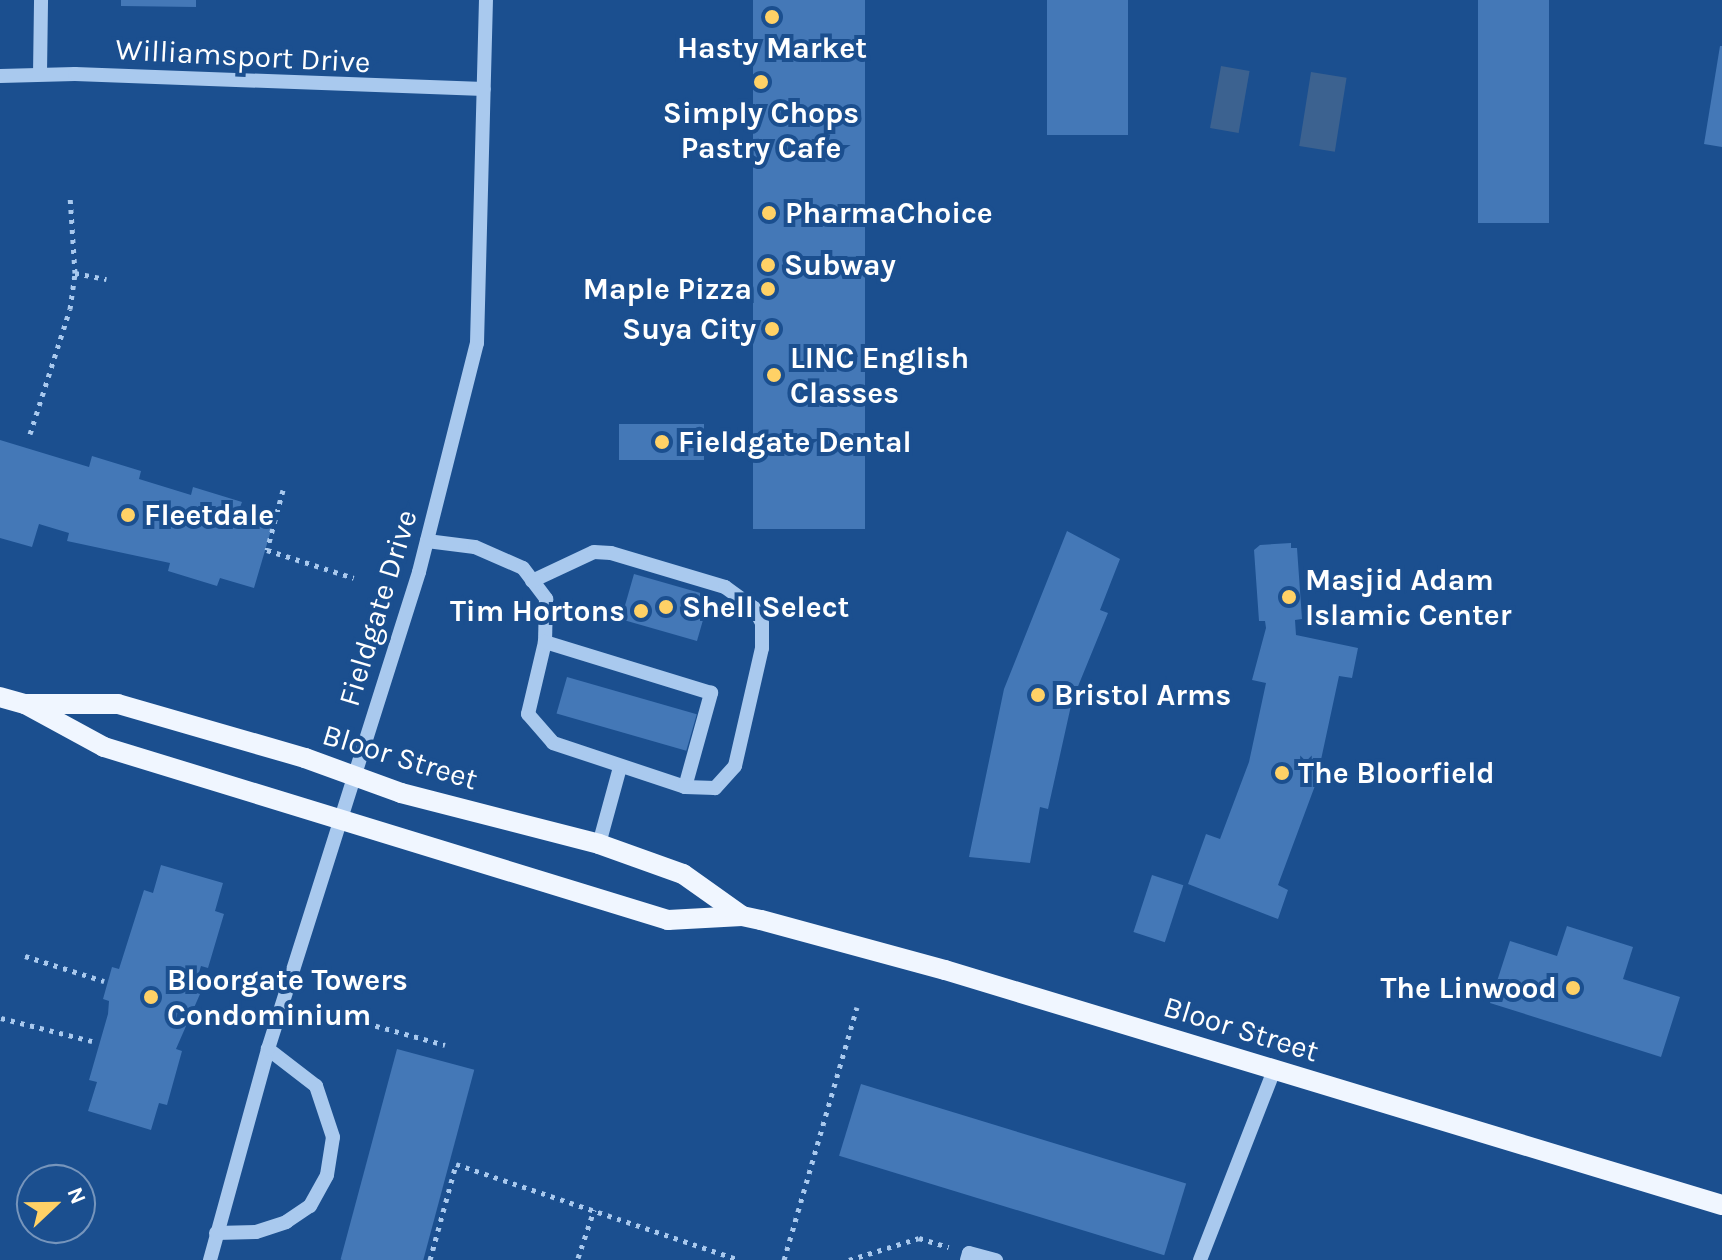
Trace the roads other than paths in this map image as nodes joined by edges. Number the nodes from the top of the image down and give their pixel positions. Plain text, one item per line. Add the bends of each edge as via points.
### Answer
1 (41, 0) edge
2 (486, 0) edge
3 (40, 74) junction
4 (0, 76) edge
5 (484, 89) junction
6 (427, 541) junction
7 (532, 581) junction
8 (545, 642) junction
9 (0, 697) edge
10 (25, 704) junction
11 (620, 767) junction
12 (353, 777) junction
13 (685, 787) junction
14 (343, 820) junction
15 (599, 844) junction
16 (742, 916) junction
17 (268, 1049) junction
18 (1274, 1070) junction
19 (1722, 1205) edge
20 (216, 1233) junction
21 (968, 1256) edge
22 (210, 1260) edge
23 (996, 1260) edge
24 (1200, 1260) edge

1 - 3 street
2 - 5 street, Fieldgate Drive
3 - 4 street, Williamsport Drive
3 - 5 street, Williamsport Drive
5 - 6 street, Fieldgate Drive via 477,343
6 - 7 street via 475,547 523,568
6 - 12 street, Fieldgate Drive
7 - 8 street via 546,599
7 - 13 street via 594,552 611,553 725,587 754,608 762,623 762,648 731,776 715,788
8 - 11 street via 528,714 553,743
8 - 13 street via 711,693
9 - 10 main road, Bloor Street
10 - 12 main road, Bloor Street via 118,704
10 - 14 main road, Bloor Street via 104,747
11 - 13 street
11 - 15 street
12 - 14 street, Fieldgate Drive
12 - 15 main road, Bloor Street
14 - 16 main road, Bloor Street via 668,920
14 - 17 street, Fieldgate Drive
15 - 16 main road, Bloor Street via 683,874
16 - 18 main road, Bloor Street via 945,970
17 - 20 street, Fieldgate Drive
17 - 20 street via 316,1086 333,1137 327,1175 310,1206 286,1222 256,1232
18 - 19 main road, Bloor Street
18 - 24 street
20 - 22 street, Fieldgate Drive
21 - 23 street

